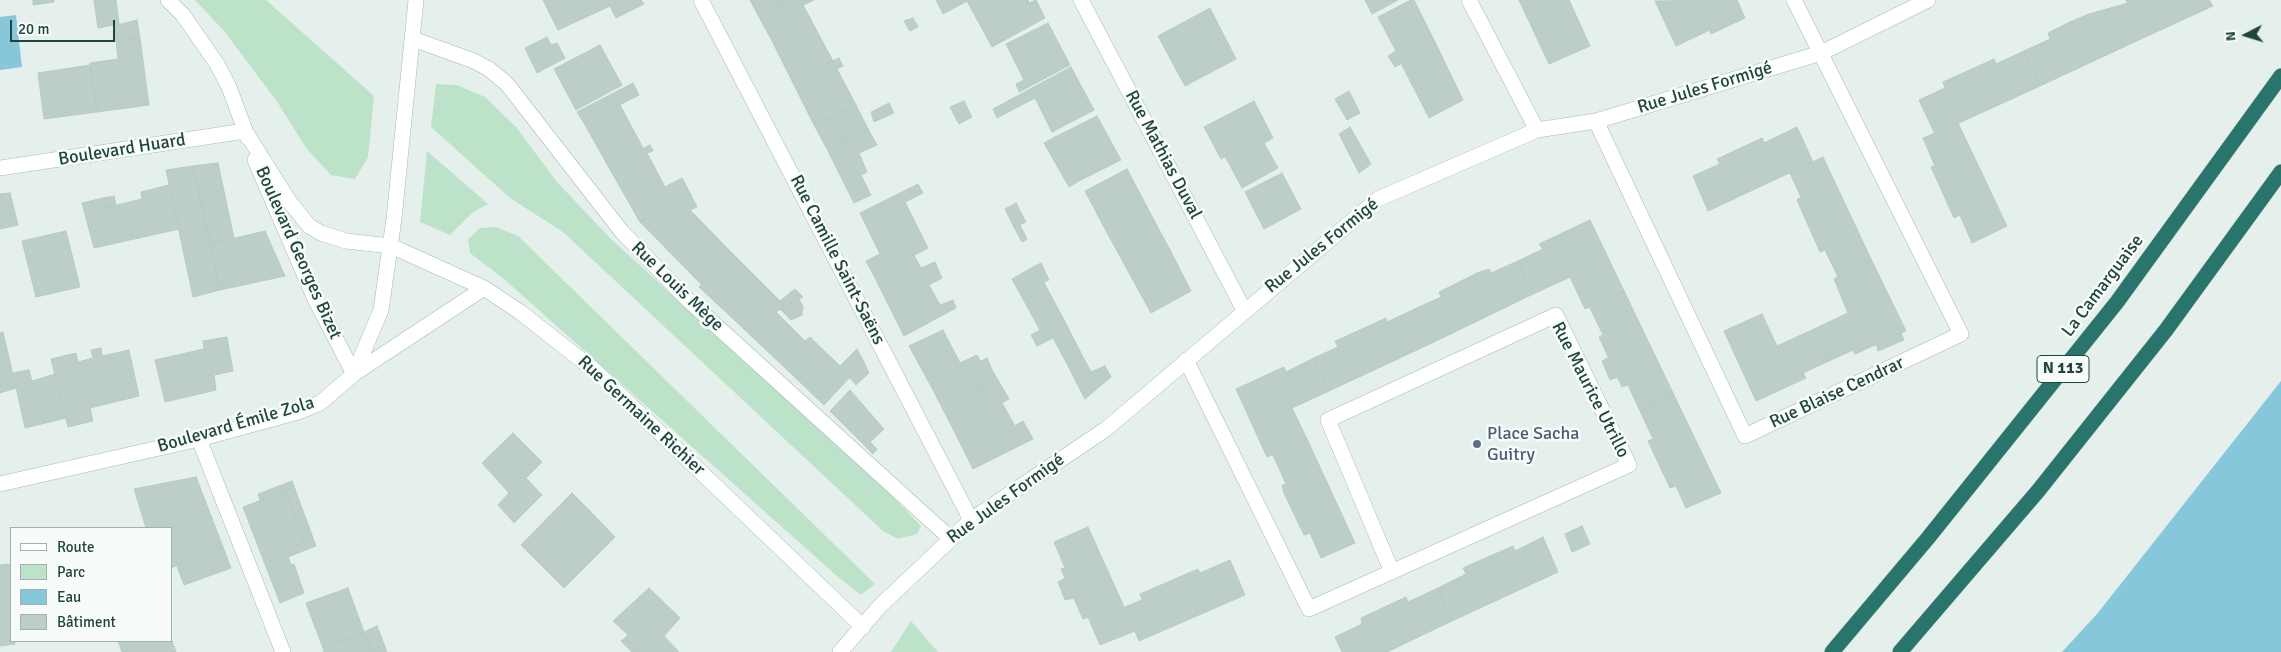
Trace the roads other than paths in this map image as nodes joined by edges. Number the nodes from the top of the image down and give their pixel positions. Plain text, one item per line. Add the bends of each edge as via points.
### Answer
1 (168, 0) edge
2 (416, 0) edge
3 (701, 0) edge
4 (1081, 0) edge
5 (1469, 0) edge
6 (1794, 0) edge
7 (1928, 0) edge
8 (413, 39) junction
9 (1821, 53) junction
10 (2281, 76) edge
11 (1596, 121) junction
12 (1537, 130) junction
13 (245, 131) junction
14 (0, 168) edge
15 (2281, 172) edge
16 (391, 246) junction
17 (484, 288) junction
18 (1244, 310) junction
19 (1186, 360) junction
20 (354, 374) junction
21 (199, 439) junction
22 (0, 484) edge
23 (971, 520) junction
24 (950, 538) junction
25 (1392, 572) junction
26 (863, 627) junction
27 (283, 652) edge
28 (840, 652) edge
29 (1832, 652) edge
30 (1900, 652) edge

1 - 13 street, Boulevard Georges Bizet via 183,15 217,64
2 - 8 street, Boulevard Émile Zola
3 - 23 street, Rue Camille Saint-Saëns
4 - 18 street, Rue Mathias Duval
5 - 12 street
6 - 9 street
7 - 9 street, Rue Jules Formigé
8 - 16 street, Boulevard Émile Zola
8 - 24 street, Rue Louis Mège via 474,61 507,84 622,232 688,300
9 - 11 street, Rue Jules Formigé
9 - 11 street, Rue Blaise Cendrar via 1961,334 1745,436
10 - 29 highway, La Camarguaise / N 113 via 2116,302 1928,538
11 - 12 street, Rue Jules Formigé
12 - 18 street, Rue Jules Formigé via 1378,199
13 - 14 street, Boulevard Huard
13 - 16 street, Boulevard Georges Bizet via 289,201 309,226 346,241
13 - 20 street, Boulevard Georges Bizet via 311,290
15 - 30 highway via 2160,338 2038,491
16 - 17 street, Rue Germaine Richier
16 - 20 street, Boulevard Émile Zola via 382,310
17 - 20 street
17 - 26 street, Rue Germaine Richier via 594,370
18 - 19 street, Rue Jules Formigé
19 - 23 street, Rue Jules Formigé via 1106,429
19 - 25 street, Rue Maurice Utrillo via 1309,609
20 - 21 street, Boulevard Émile Zola via 320,403
21 - 22 street, Boulevard Émile Zola
21 - 27 street
23 - 24 street, Rue Jules Formigé
24 - 26 street, Rue Jules Formigé via 880,606
25 - 25 street, Rue Maurice Utrillo via 1328,420 1556,315 1629,465
26 - 28 street, Rue Jules Formigé

